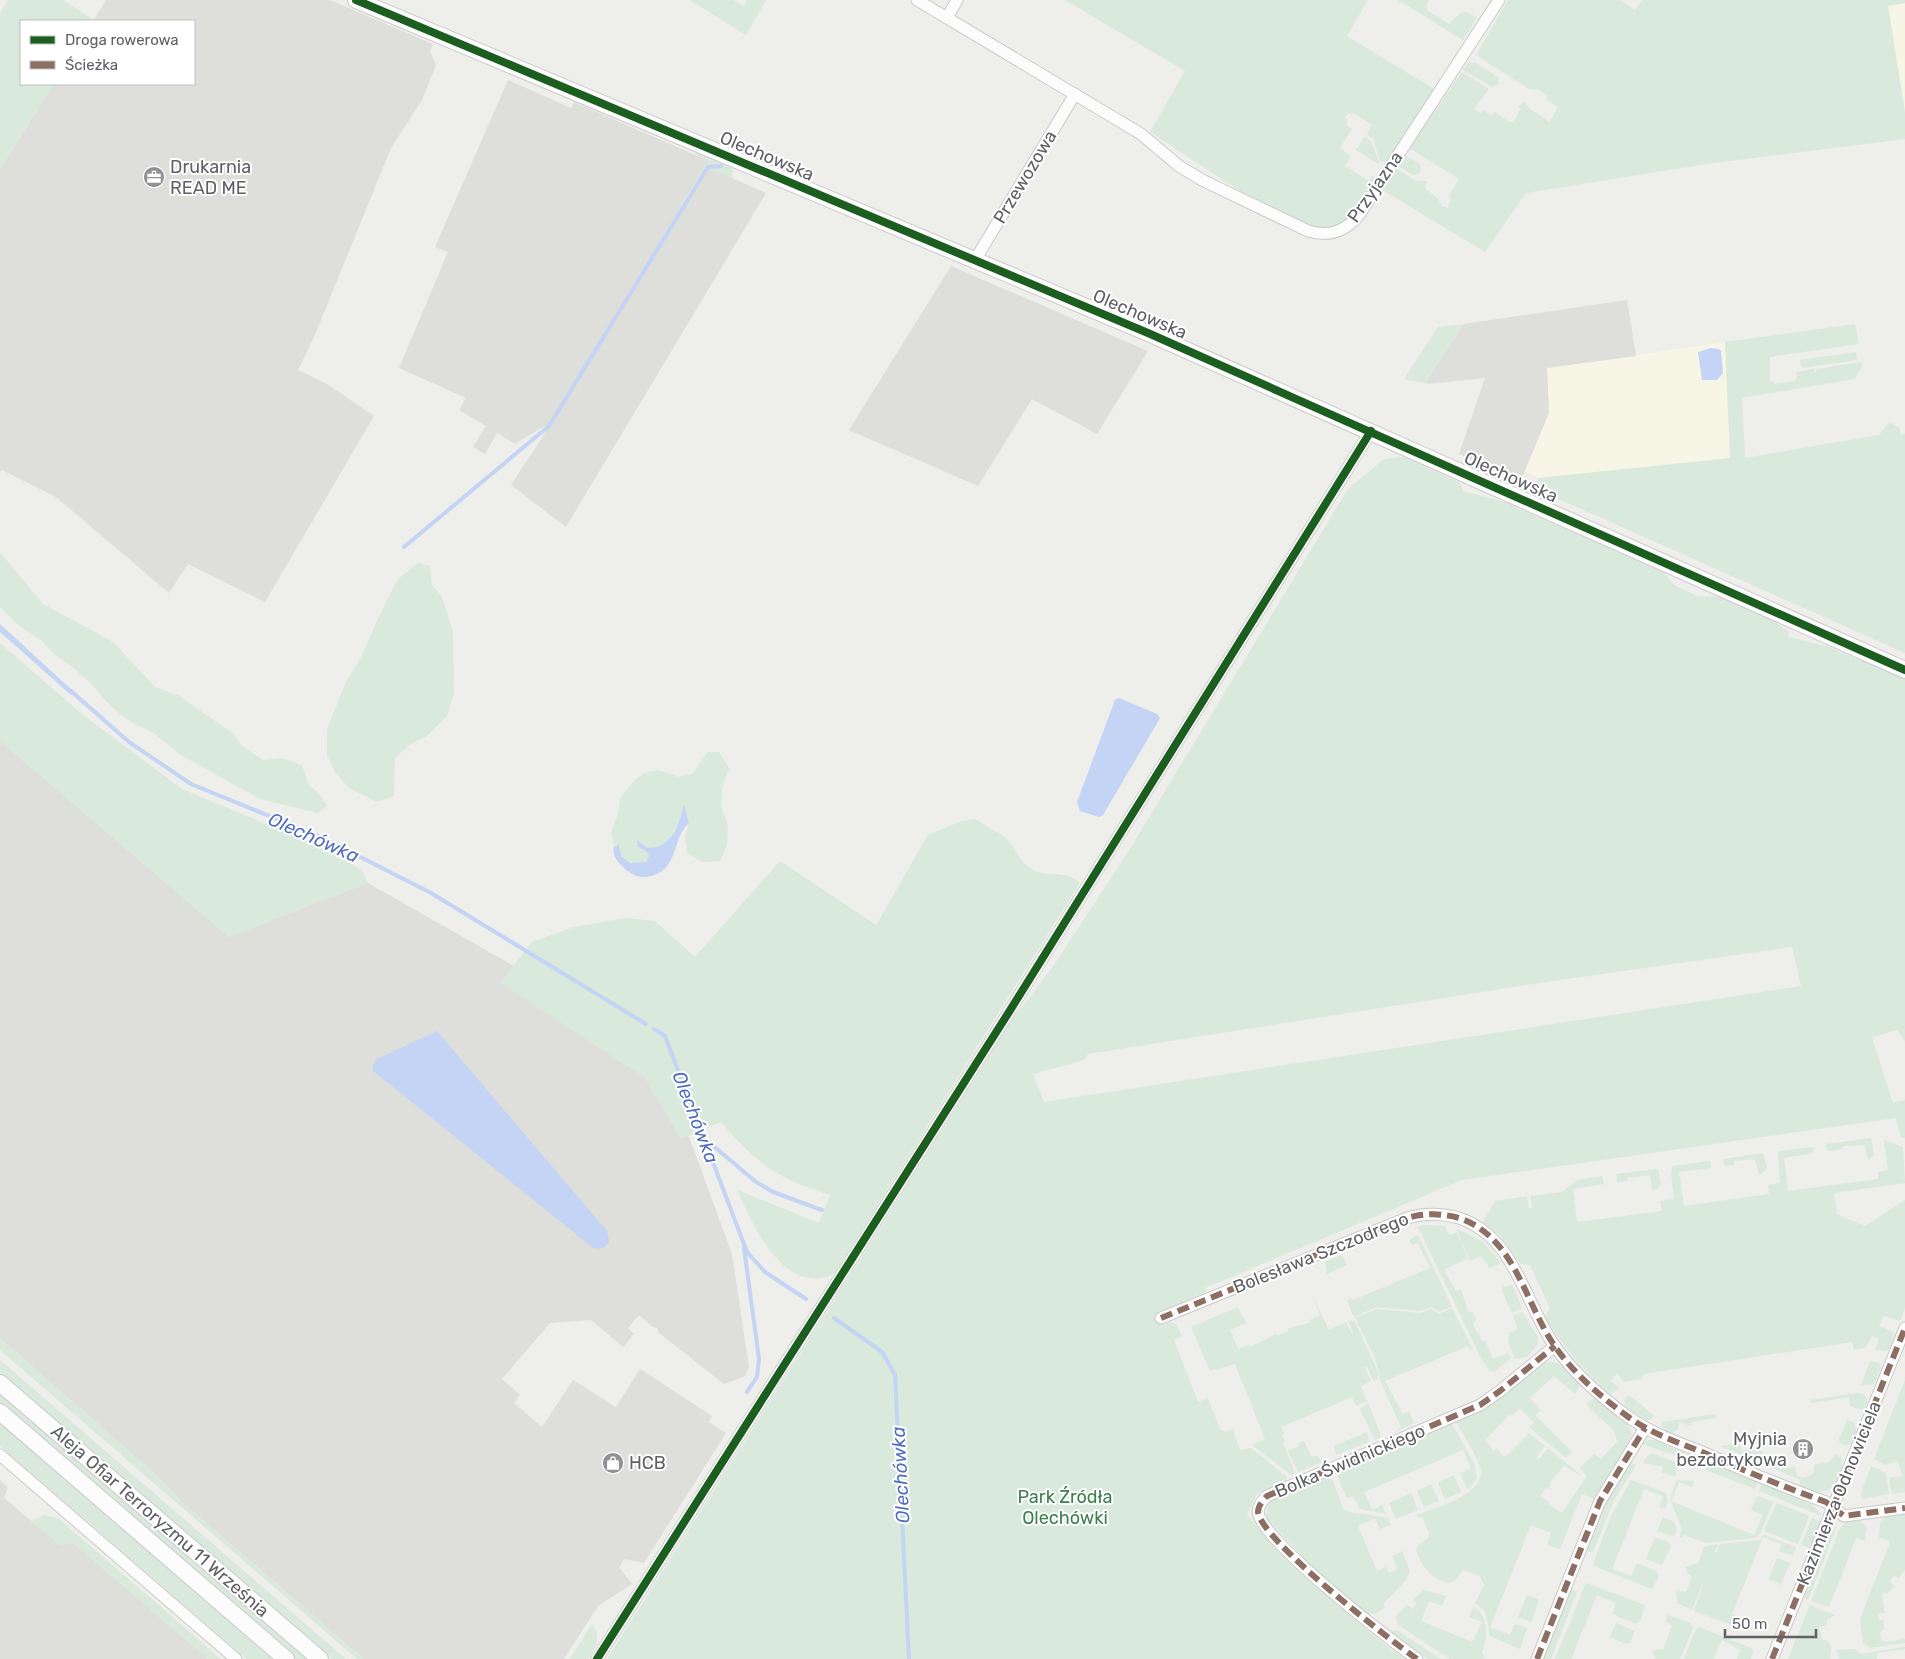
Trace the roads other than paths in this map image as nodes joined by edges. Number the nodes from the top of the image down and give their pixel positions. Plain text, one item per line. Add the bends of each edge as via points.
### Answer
1 (356, 0) edge
2 (917, 0) edge
3 (957, 0) edge
4 (1499, 0) edge
5 (947, 18) junction
6 (1075, 94) junction
7 (975, 260) junction
8 (1371, 431) junction
9 (1905, 670) edge
10 (1162, 1318) dead end
11 (1905, 1328) edge
12 (1554, 1346) junction
13 (0, 1383) edge
14 (0, 1412) edge
15 (1645, 1428) junction
16 (0, 1454) edge
17 (1905, 1508) edge
18 (1833, 1509) junction
19 (600, 1657) edge
20 (236, 1659) edge
21 (286, 1659) edge
22 (320, 1659) edge
23 (1417, 1659) edge
24 (1536, 1659) edge
25 (1772, 1659) edge

1 - 7 street, Olechowska
2 - 5 street
3 - 5 street
4 - 6 street, Przyjazna via 1359,215 1338,232 1318,234 1308,231 1202,180 1179,166 1141,134
5 - 6 street
6 - 7 street, Przewozowa
7 - 8 street, Olechowska
8 - 9 street, Olechowska
8 - 19 street via 1009,1012
10 - 12 street, Bolesława Szczodrego via 1391,1224 1415,1215 1438,1214 1472,1224 1496,1242 1511,1262
11 - 18 street, Kazimierza Odnowiciela
12 - 15 street, Bolesława Szczodrego via 1591,1387
12 - 23 street, Bolka Świdnickiego via 1480,1405 1267,1496 1260,1504 1258,1513 1264,1525 1294,1558 1353,1611
13 - 22 street, Aleja Ofiar Terroryzmu 11 Września
14 - 21 street, Aleja Ofiar Terroryzmu 11 Września
15 - 18 street, Bolesława Szczodrego via 1826,1502
15 - 24 street via 1600,1501
16 - 20 street
17 - 18 street, Bolesława Szczodrego via 1849,1516
18 - 25 street, Kazimierza Odnowiciela

